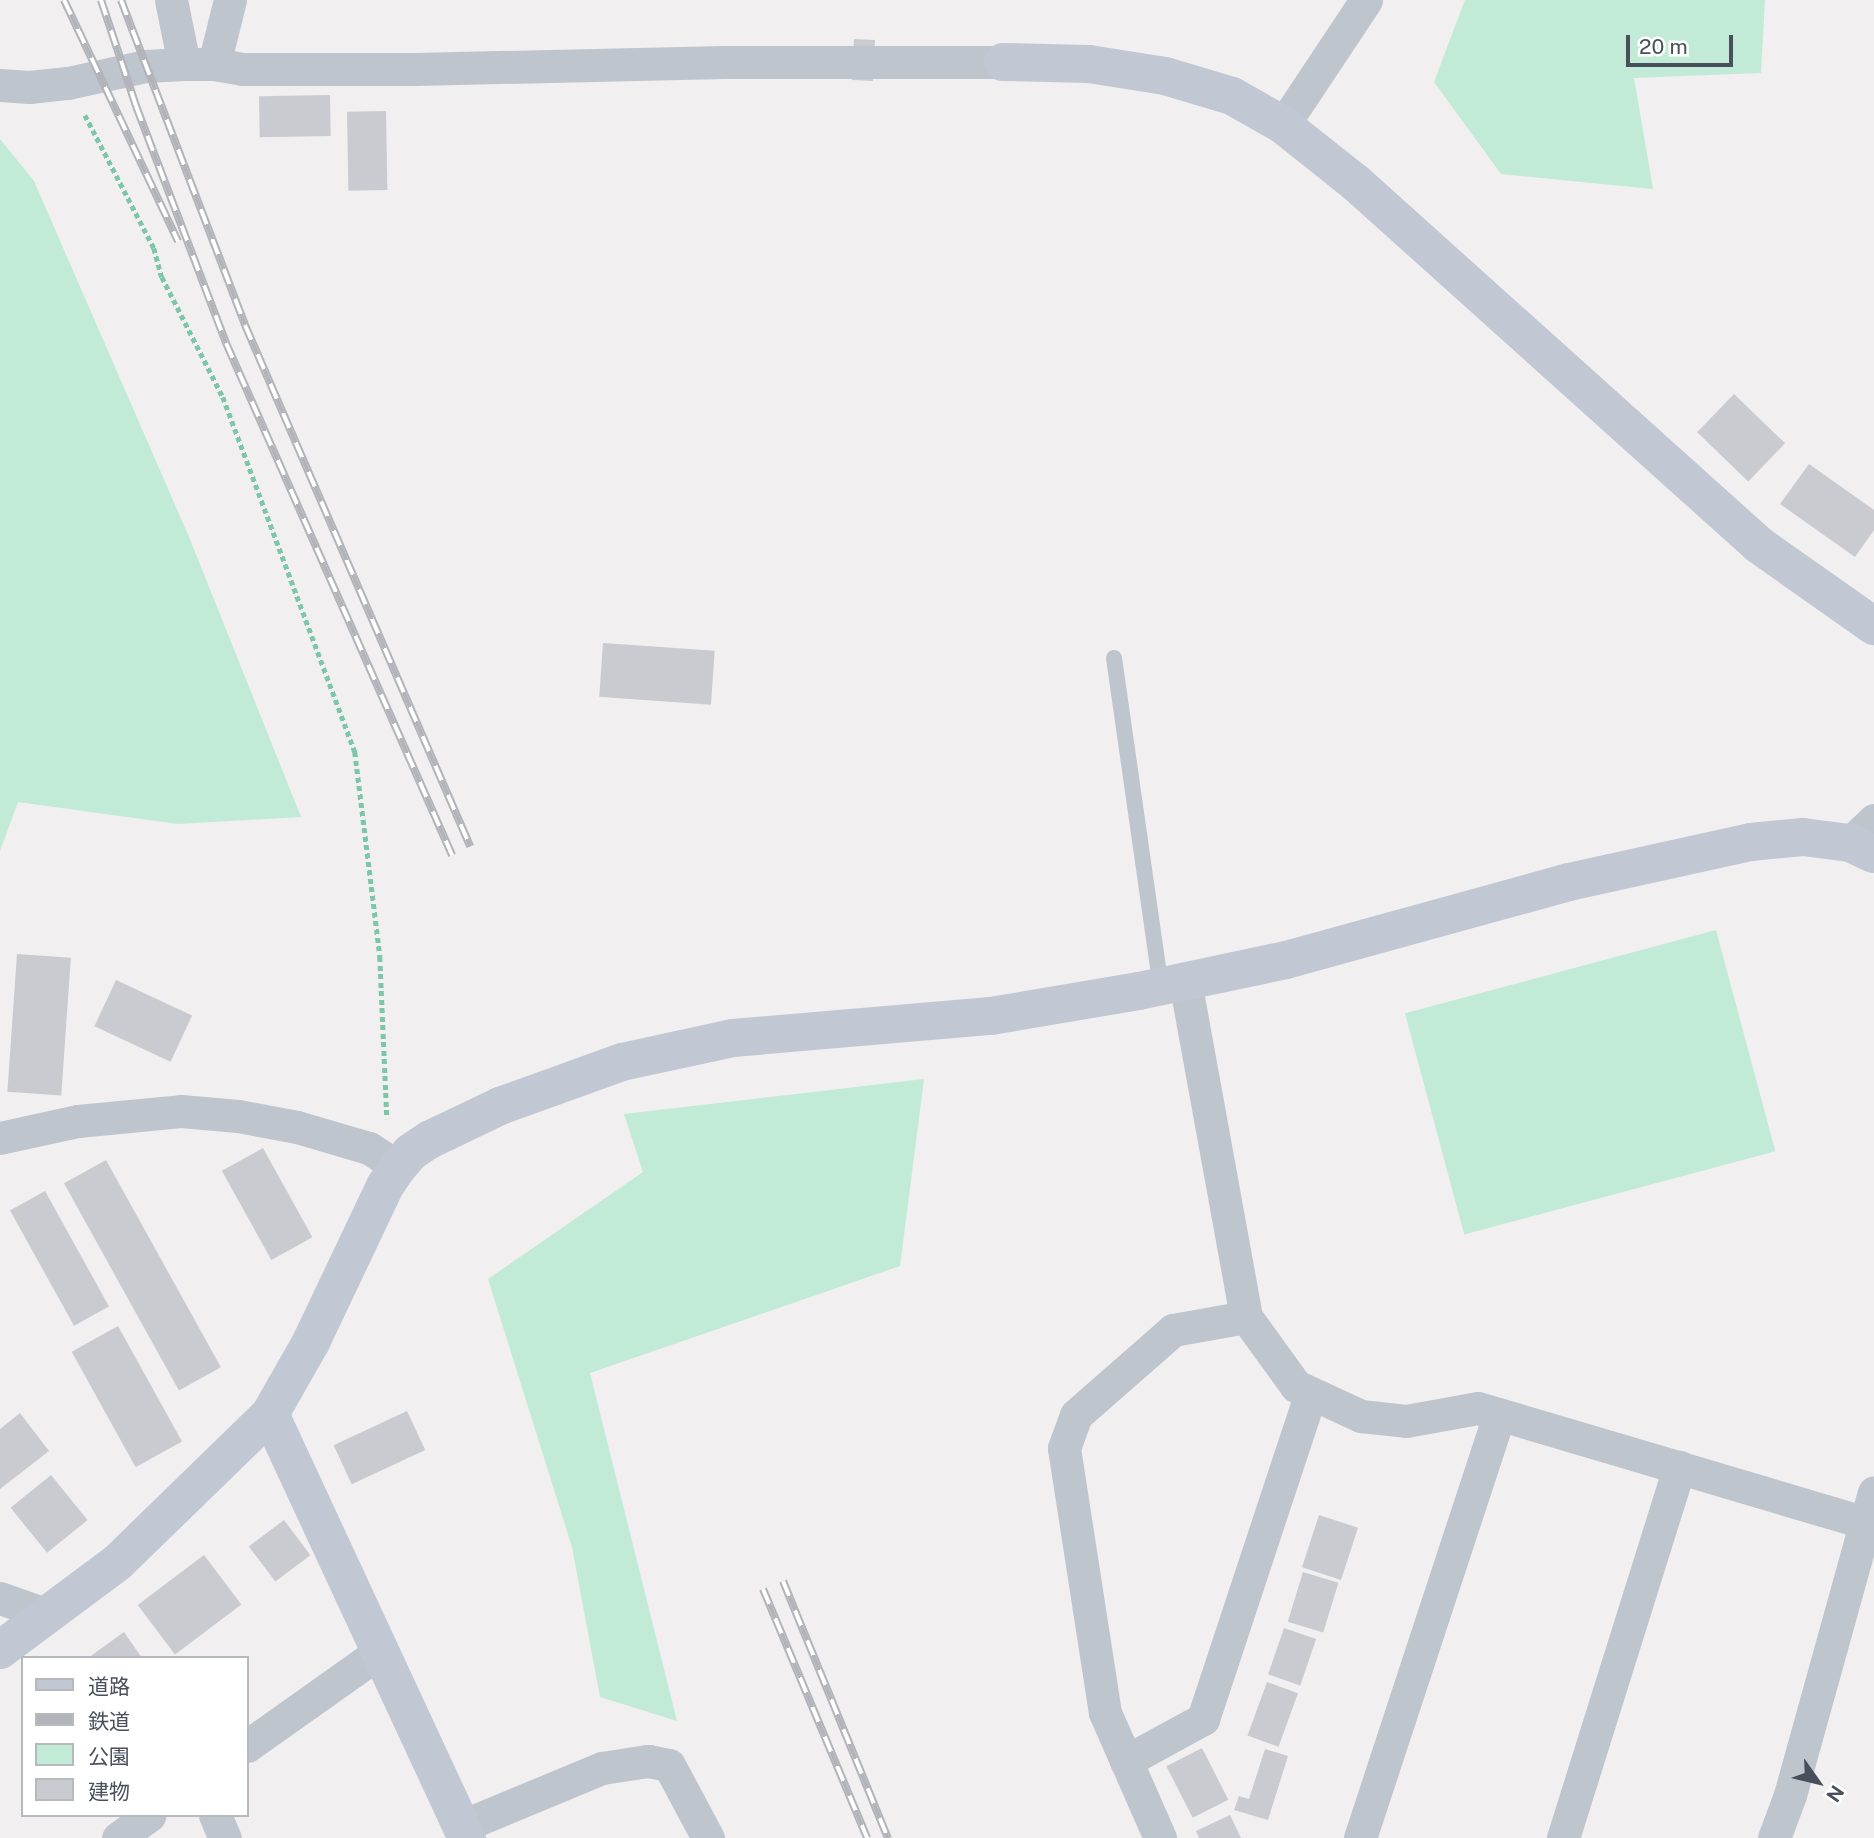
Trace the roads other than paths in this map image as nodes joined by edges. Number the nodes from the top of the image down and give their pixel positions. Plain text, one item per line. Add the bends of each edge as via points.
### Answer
1 (170, 0) edge
2 (230, 0) edge
3 (1366, 0) edge
4 (1003, 62) joint
5 (199, 64) junction
6 (0, 85) edge
7 (1283, 125) junction
8 (1874, 626) edge
9 (1114, 658) dead end
10 (1866, 839) edge
11 (1173, 984) junction
12 (0, 1138) edge
13 (392, 1163) junction
14 (1246, 1317) junction
15 (1311, 1393) junction
16 (270, 1414) junction
17 (1499, 1415) junction
18 (1679, 1467) junction
19 (1870, 1508) edge
20 (0, 1598) edge
21 (48, 1615) junction
22 (0, 1650) edge
23 (380, 1652) junction
24 (248, 1745) edge
25 (1126, 1761) junction
26 (147, 1817) edge
27 (216, 1817) edge
28 (465, 1832) edge
29 (118, 1838) edge
30 (225, 1838) edge
31 (708, 1838) edge
32 (1160, 1838) edge
33 (1360, 1838) edge
34 (1563, 1838) edge
35 (1774, 1838) edge

1 - 5 street
2 - 5 street
3 - 7 street
4 - 5 street via 415,69 243,69
4 - 7 street via 1089,64 1165,76 1231,96
5 - 6 street via 145,66 68,83 18,88
7 - 8 street via 1356,183 1759,545
9 - 11 lane
10 - 11 street via 1803,837 1751,842 1569,883 1286,960
11 - 13 street via 991,1016 733,1038 622,1062 500,1106
11 - 14 street
12 - 13 street via 78,1121 181,1111 298,1127 369,1148
13 - 16 street via 386,1185 311,1342
14 - 15 street via 1296,1387
14 - 25 street via 1173,1330 1076,1415 1064,1448 1105,1713
15 - 17 street via 1361,1416 1406,1421 1478,1408
15 - 25 street via 1203,1719
16 - 21 street via 118,1562
16 - 23 street
17 - 18 street
17 - 33 street
18 - 19 street
18 - 34 street
19 - 35 street
20 - 21 street
21 - 22 street
23 - 24 street
23 - 28 street
25 - 32 street
26 - 29 street
27 - 30 street
28 - 31 street via 602,1768 648,1761 669,1765

